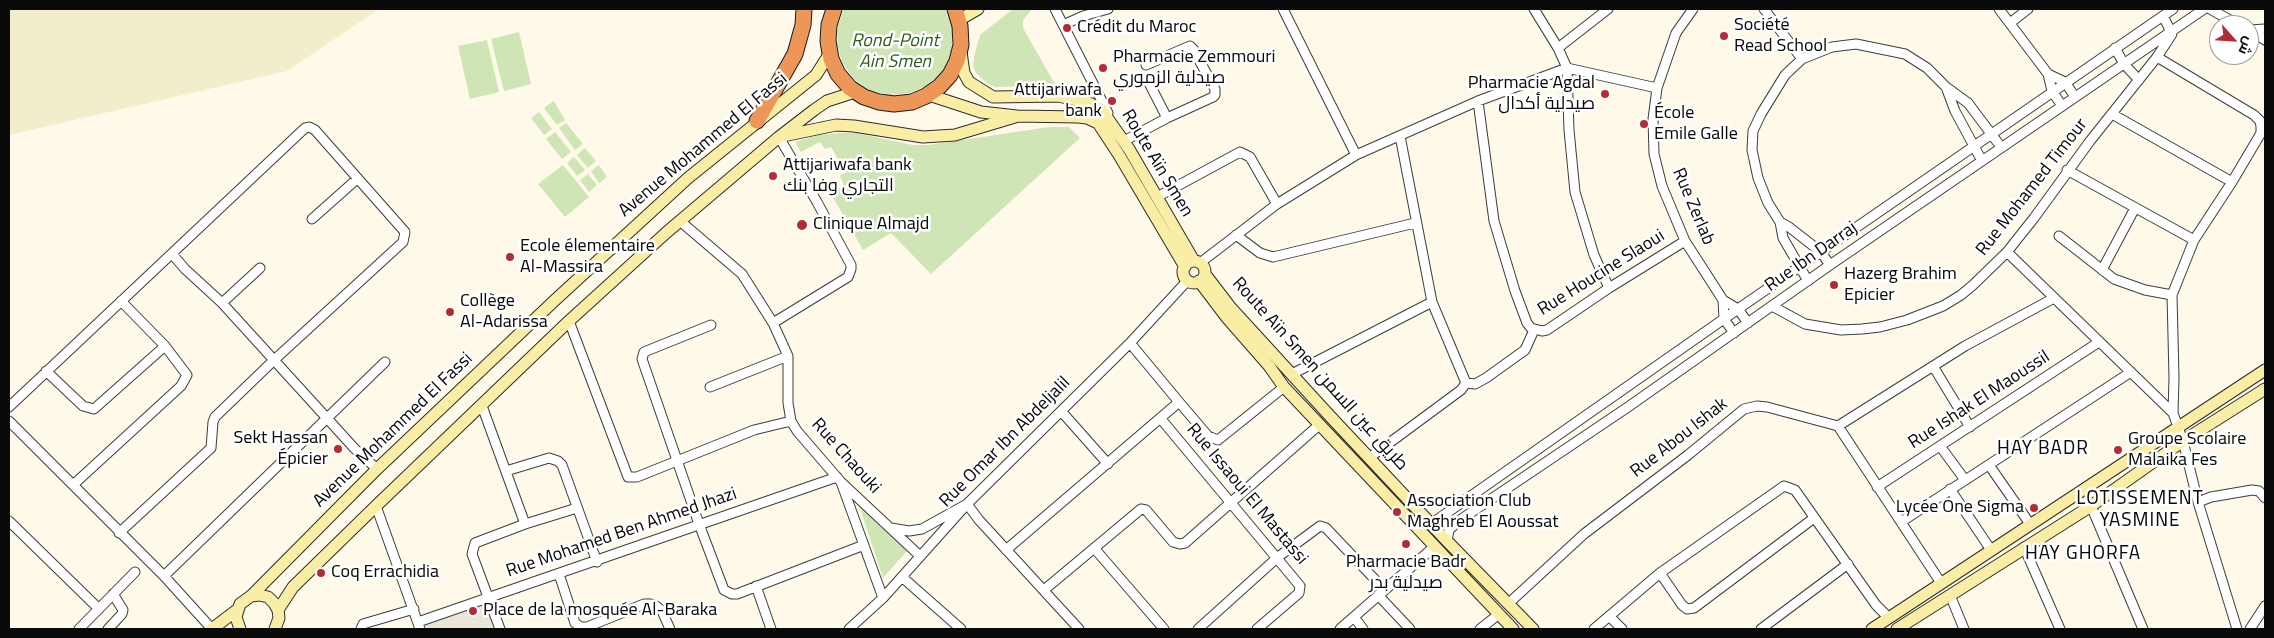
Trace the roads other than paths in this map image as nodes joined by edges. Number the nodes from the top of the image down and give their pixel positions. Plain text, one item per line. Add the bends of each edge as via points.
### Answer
1 (804, 9) edge
2 (834, 9) edge
3 (978, 9) edge
4 (1055, 9) edge
5 (1108, 9) edge
6 (1283, 9) edge
7 (1534, 9) edge
8 (1608, 9) edge
9 (1693, 9) edge
10 (1764, 9) edge
11 (1999, 9) edge
12 (2028, 9) edge
13 (2173, 9) edge
14 (2204, 9) edge
15 (2210, 9) edge
16 (957, 14) edge
17 (2221, 15) edge
18 (2163, 16) junction
19 (2010, 23) junction
20 (1064, 26) junction
21 (2172, 31) junction
22 (961, 45) junction
23 (1558, 48) junction
24 (2115, 48) junction
25 (830, 54) junction
26 (2157, 57) junction
27 (1802, 60) junction
28 (2124, 64) junction
29 (1146, 65) dead end
30 (1567, 68) junction
31 (2048, 74) junction
32 (2139, 80) junction
33 (1148, 81) dead end
34 (2065, 82) junction
35 (1657, 88) junction
36 (1946, 88) junction
37 (2052, 91) junction
38 (855, 92) junction
39 (929, 95) junction
40 (2075, 97) junction
41 (1478, 101) junction
42 (2062, 106) junction
43 (2112, 114) junction
44 (1017, 116) junction
45 (1167, 118) junction
46 (757, 121) junction
47 (1991, 133) junction
48 (779, 136) junction
49 (1121, 136) junction
50 (1400, 136) junction
51 (1973, 146) junction
52 (2001, 147) junction
53 (1356, 155) junction
54 (1982, 160) junction
55 (2068, 170) junction
56 (357, 179) junction
57 (2232, 182) junction
58 (1156, 197) junction
59 (1277, 204) junction
60 (2135, 208) junction
61 (312, 219) dead end
62 (680, 221) junction
63 (1780, 222) junction
64 (1415, 223) junction
65 (1236, 235) junction
66 (2059, 236) dead end
67 (2194, 240) junction
68 (1685, 241) junction
69 (1821, 252) junction
70 (2007, 252) junction
71 (172, 254) junction
72 (1830, 265) junction
73 (1800, 267) junction
74 (260, 268) dead end
75 (2102, 270) junction
76 (1195, 271) junction
77 (1808, 281) junction
78 (1609, 288) junction
79 (2172, 295) junction
80 (2054, 298) junction
81 (1723, 300) junction
82 (121, 301) junction
83 (1432, 302) junction
84 (222, 304) junction
85 (1772, 306) junction
86 (1738, 309) junction
87 (1724, 319) junction
88 (569, 321) junction
89 (773, 323) junction
90 (1748, 323) junction
91 (711, 325) dead end
92 (1534, 330) junction
93 (1734, 333) junction
94 (2099, 342) junction
95 (1130, 343) junction
96 (165, 346) junction
97 (788, 356) junction
98 (273, 361) junction
99 (385, 362) dead end
100 (1933, 366) junction
101 (2265, 370) edge
102 (46, 371) junction
103 (2130, 372) junction
104 (1292, 374) junction
105 (1466, 381) junction
106 (710, 387) dead end
107 (1284, 387) junction
108 (2265, 389) edge
109 (1618, 392) junction
110 (1179, 402) junction
111 (482, 406) junction
112 (1628, 406) junction
113 (9, 407) edge
114 (1061, 411) junction
115 (2173, 413) junction
116 (326, 418) junction
117 (1161, 419) junction
118 (791, 420) junction
119 (9, 421) edge
120 (1319, 425) junction
121 (1838, 426) junction
122 (1970, 426) junction
123 (2178, 427) junction
124 (2183, 441) junction
125 (1940, 446) junction
126 (1369, 458) junction
127 (678, 461) junction
128 (1108, 464) junction
129 (1989, 464) junction
130 (377, 470) junction
131 (506, 471) junction
132 (839, 480) junction
133 (1492, 480) junction
134 (1965, 480) junction
135 (73, 485) junction
136 (1877, 487) junction
137 (1950, 489) junction
138 (1501, 492) junction
139 (2265, 498) edge
140 (1232, 502) junction
141 (2198, 502) junction
142 (967, 504) junction
143 (376, 506) junction
144 (2091, 506) junction
145 (577, 508) junction
146 (1814, 518) junction
147 (9, 521) edge
148 (1900, 522) junction
149 (524, 524) junction
150 (699, 524) junction
151 (1431, 524) junction
152 (2030, 524) junction
153 (891, 528) junction
154 (119, 533) junction
155 (1447, 541) junction
156 (864, 545) junction
157 (1434, 547) junction
158 (2024, 547) junction
159 (1094, 548) junction
160 (1006, 550) junction
161 (1991, 550) junction
162 (920, 556) junction
163 (1278, 557) junction
164 (597, 562) junction
165 (1848, 564) junction
166 (134, 572) dead end
167 (1660, 573) junction
168 (559, 574) junction
169 (164, 576) junction
170 (902, 577) junction
171 (1941, 583) junction
172 (756, 586) junction
173 (1044, 590) junction
174 (1380, 592) junction
175 (113, 594) junction
176 (1950, 595) junction
177 (251, 596) junction
178 (489, 598) junction
179 (883, 598) junction
180 (1509, 603) junction
181 (2265, 606) edge
182 (99, 609) junction
183 (414, 609) junction
184 (237, 610) junction
185 (1499, 614) junction
186 (1609, 616) junction
187 (1354, 617) junction
188 (1889, 618) junction
189 (280, 619) edge
190 (419, 626) edge
191 (362, 627) edge
192 (1074, 627) edge
193 (1900, 628) edge
194 (80, 629) edge
195 (108, 629) edge
196 (212, 629) edge
197 (240, 629) edge
198 (275, 629) edge
199 (500, 629) edge
200 (670, 629) edge
201 (771, 629) edge
202 (849, 629) edge
203 (960, 629) edge
204 (1164, 629) edge
205 (1198, 629) edge
206 (1257, 629) edge
207 (1340, 629) edge
208 (1363, 629) edge
209 (1410, 629) edge
210 (1480, 629) edge
211 (1513, 629) edge
212 (1533, 629) edge
213 (1594, 629) edge
214 (1622, 629) edge
215 (1761, 629) edge
216 (1872, 629) edge
217 (1964, 629) edge
218 (2060, 629) edge
219 (2143, 629) edge
220 (2237, 629) edge
221 (2250, 629) edge

1 - 46 highway via 795,54
2 - 25 highway via 828,34
3 - 16 main road
4 - 20 street
5 - 20 street
6 - 53 street
7 - 23 street
8 - 23 street
9 - 35 street, Rue ZerIab via 1676,33
10 - 27 street
11 - 19 street
12 - 19 street
13 - 18 street, Rue Ibn Darraj
14 - 21 street, Rue Ibn Darraj
15 - 17 street
16 - 22 highway
18 - 21 street
18 - 24 street, Rue Ibn Darraj
19 - 31 street
20 - 49 street
21 - 26 street, Rue Mohamed Timour
21 - 28 street, Rue Ibn Darraj
22 - 39 highway via 950,75
22 - 49 main road, Route Aïn Smen via 964,73 969,82 982,91 993,97 1058,96 1087,102 1101,109
23 - 30 street
24 - 28 street
24 - 34 street, Rue Ibn Darraj
25 - 38 highway via 838,74
25 - 46 main road, Avenue Mohammed El Fassi via 816,75
26 - 32 street, Rue Mohamed Timour
26 - 57 street via 2260,121 2260,133
27 - 36 street via 1832,47 1856,44 1884,48 1905,54 1928,68
27 - 63 street via 1785,75 1753,131 1752,150 1758,178
28 - 32 street
28 - 40 street, Rue Ibn Darraj
29 - 45 street via 1190,46 1215,89 1213,97
30 - 35 street
30 - 41 street, Rue Omar Ibn Abdeljalil
30 - 78 street via 1575,192 1594,255
31 - 34 street
31 - 37 street
32 - 43 street, Rue Mohamed Timour
33 - 45 street
34 - 37 street, Rue Ibn Darraj
34 - 40 street
35 - 68 street, Rue ZerIab via 1653,119 1654,154 1662,186
36 - 47 street via 1968,102
36 - 51 street
37 - 42 street
37 - 47 street, Rue Ibn Darraj
38 - 39 highway via 876,102 894,104 912,102
38 - 48 main road via 823,104
39 - 44 main road, Route Aïn Smen via 981,112
40 - 42 street, Rue Ibn Darraj
41 - 50 street, Rue Omar Ibn Abdeljalil
41 - 92 street, Rue Houcine Slaoui via 1494,221 1527,323
42 - 52 street, Rue Ibn Darraj
43 - 55 street, Rue Mohamed Timour
43 - 57 street
44 - 48 main road via 955,135 923,137 836,125
44 - 76 main road, Route Aïn Smen via 1078,117 1098,123
45 - 49 street
46 - 130 main road, Avenue Mohammed El Fassi via 602,256
47 - 51 street, Rue Ibn Darraj
47 - 52 street
48 - 62 main road
48 - 89 street via 851,269 848,277
49 - 58 main road, Route Aïn Smen
50 - 53 street, Rue Omar Ibn Abdeljalil
50 - 64 street
51 - 54 street
51 - 69 street, Rue Ibn Darraj
52 - 54 street, Rue Ibn Darraj
53 - 59 street, Rue Omar Ibn Abdeljalil
54 - 72 street, Rue Ibn Darraj
55 - 60 street
55 - 70 street, Rue Mohamed Timour
56 - 61 street
56 - 71 street via 315,130 305,128
56 - 98 street via 405,232 405,240
57 - 67 street
58 - 59 street via 1240,152 1250,157
58 - 76 main road, Route Aïn Smen
59 - 65 street, Rue Omar Ibn Abdeljalil
60 - 67 street
60 - 75 street
62 - 88 main road
62 - 89 street, Rue Chaouki via 742,274
63 - 69 street
63 - 73 street via 1783,238
64 - 65 street via 1274,257 1260,253
64 - 83 street
65 - 76 street, Rue Omar Ibn Abdeljalil
66 - 75 street
67 - 79 street
68 - 78 street, Rue Houcine Slaoui
68 - 81 street, Rue ZerIab
69 - 72 street
69 - 73 street, Rue Ibn Darraj
70 - 80 street
70 - 85 street, Rue Mohamed Timour via 1955,299 1921,315 1880,327 1818,328 1790,318
71 - 82 street
71 - 84 street
72 - 77 street, Rue Ibn Darraj
73 - 77 street
73 - 86 street, Rue Ibn Darraj
74 - 84 street
75 - 79 street via 2126,284
76 - 95 street, Rue Omar Ibn Abdeljalil
76 - 104 main road, Route Aïn Smen طريق عين السمن
76 - 107 main road, Route Aïn Smen طريق عين السمن via 1227,318
77 - 85 street, Rue Ibn Darraj
78 - 92 street, Rue Houcine Slaoui via 1547,330
79 - 115 street
80 - 94 street
80 - 100 street
81 - 86 street, Rue ZerIab
81 - 87 street, Rue ZerIab
82 - 96 street
82 - 102 street
83 - 104 street
83 - 105 street
84 - 98 street
85 - 90 street, Rue Ibn Darraj
86 - 87 street, Rue Ibn Darraj
86 - 90 street, Rue ZerIab
87 - 93 street
87 - 109 street, Rue Ibn Darraj
88 - 111 main road
88 - 127 street via 625,474 637,478
89 - 97 street, Rue Chaouki
90 - 93 street, Rue Ibn Darraj
91 - 127 street via 642,355 642,363
92 - 105 street via 1525,350 1475,384
93 - 112 street, Rue Ibn Darraj
94 - 103 street
94 - 122 street, Rue Ishak El Maoussil
95 - 110 street
95 - 114 street, Rue Omar Ibn Abdeljalil
96 - 102 street via 94,409 83,406
96 - 135 street via 186,371 186,381
97 - 106 street
97 - 118 street, Rue Chaouki via 787,390
98 - 116 street
98 - 154 street via 216,417 211,448
99 - 116 street
100 - 121 street
100 - 122 street
101 - 123 main road
102 - 113 street
103 - 115 street
103 - 129 street
104 - 126 main road, Route Aïn Smen طريق عين السمن
105 - 126 street via 1461,390
107 - 110 street via 1218,440 1208,436
107 - 120 main road, Route Aïn Smen طريق عين السمن
108 - 124 main road
109 - 112 street
109 - 133 street, Rue Ibn Darraj
110 - 117 street
111 - 131 street
111 - 143 main road
112 - 138 street, Rue Ibn Darraj
114 - 128 street
114 - 142 street, Rue Omar Ibn Abdeljalil
115 - 123 street
116 - 130 street
116 - 169 street
117 - 128 street
117 - 140 street, Rue Issaoui El Mastassi
118 - 127 street via 754,430
118 - 132 street, Rue Chaouki
119 - 135 street
120 - 140 street
120 - 157 main road, Route Aïn Smen طريق عين السمن
121 - 136 street
121 - 180 street, Rue Abou Ishak via 1767,407 1744,409 1584,534
122 - 125 street, Rue Ishak El Maoussil
123 - 124 street
123 - 152 main road
124 - 141 street
124 - 144 main road
125 - 134 street
125 - 136 street, Rue Ishak El Maoussil
126 - 151 main road, Route Aïn Smen طريق عين السمن
127 - 150 street
128 - 160 street
129 - 134 street
129 - 152 street
130 - 177 main road, Avenue Mohammed El Fassi
131 - 145 street via 549,458 558,461
131 - 149 street
132 - 150 street, Rue Mohamed Ben Ahmed Jhazi
132 - 153 street, Rue Chaouki
132 - 156 street
133 - 138 street
133 - 151 street, Rue Ibn Darraj
134 - 137 street
135 - 154 street
136 - 148 street
137 - 148 street
137 - 161 street
138 - 155 street, Rue Ibn Darraj via 1457,522 1449,530
139 - 141 street via 2259,491 2252,490
140 - 159 street via 1182,544 1173,542 1146,510 1141,509
140 - 163 street, Rue Issaoui El Mastassi
141 - 220 street
142 - 153 street via 922,529
142 - 160 street
142 - 162 street, Rue Omar Ibn Abdeljalil
143 - 183 street
143 - 189 main road via 293,587
144 - 158 main road
144 - 219 street
145 - 149 street
145 - 164 street
146 - 165 street
146 - 167 street via 1796,490 1784,486
146 - 167 street via 1694,608 1687,609 1682,605
147 - 182 street
148 - 171 street
149 - 178 street via 475,543 472,554
150 - 164 street, Rue Mohamed Ben Ahmed Jhazi
150 - 172 street via 724,590 732,594
151 - 155 main road, Route Aïn Smen طريق عين السمن
152 - 161 main road
153 - 162 street, Rue Chaouki
154 - 169 street
155 - 180 main road, Route Aïn Smen طريق عين السمن
156 - 172 street
156 - 179 street
157 - 174 street
157 - 185 main road, Route Aïn Smen طريق عين السمن
158 - 176 main road
158 - 218 street
159 - 173 street
159 - 204 street
160 - 173 street
161 - 171 main road
162 - 170 street, Rue Omar Ibn Abdeljalil
163 - 174 street via 1316,528 1326,528
163 - 205 street
163 - 206 street, Rue Issaoui El Mastassi via 1300,586 1299,593
164 - 168 street, Rue Mohamed Ben Ahmed Jhazi
165 - 188 street
165 - 215 street
166 - 175 street
167 - 186 street
168 - 178 street, Rue Mohamed Ben Ahmed Jhazi
168 - 200 street via 575,623 581,627 651,604 662,611
169 - 196 street
170 - 179 street, Rue Omar Ibn Abdeljalil
170 - 203 street
171 - 188 main road
172 - 201 street
173 - 192 street
174 - 187 street
174 - 209 street
175 - 182 street
175 - 195 street via 123,610
176 - 193 main road
176 - 217 street
177 - 184 main road, Avenue Mohammed El Fassi
177 - 189 main road via 268,598 274,603
178 - 190 street, Rue Mohamed Ben Ahmed Jhazi
178 - 199 street
179 - 202 street, Rue Omar Ibn Abdeljalil
180 - 212 main road, Route Aïn Smen طريق عين السمن
181 - 221 street
182 - 194 street
183 - 190 street
183 - 191 street
184 - 196 main road, Avenue Mohammed El Fassi
184 - 197 main road
185 - 210 street
185 - 211 main road, Route Aïn Smen طريق عين السمن
186 - 213 street
186 - 214 street
187 - 207 street
187 - 208 street
188 - 216 main road
189 - 198 main road

